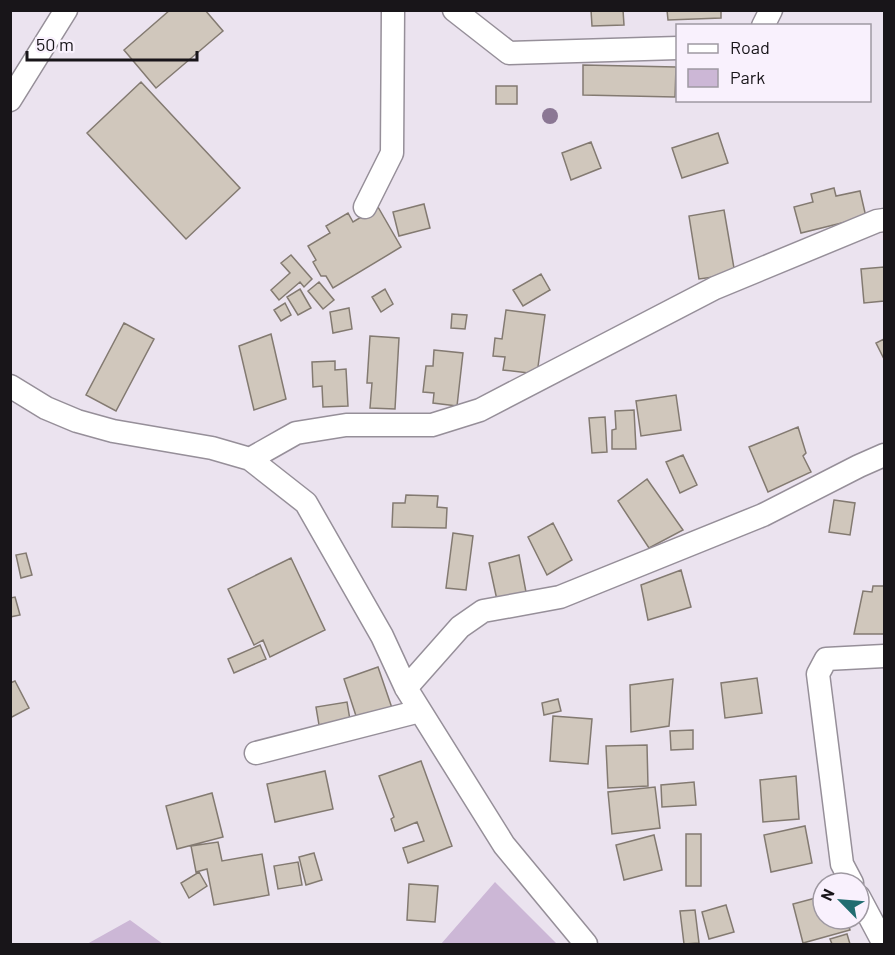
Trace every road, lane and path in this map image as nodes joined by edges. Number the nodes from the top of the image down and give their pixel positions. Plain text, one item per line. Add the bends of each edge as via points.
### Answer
1 (66, 10) edge
2 (393, 10) edge
3 (454, 10) edge
4 (771, 10) edge
5 (764, 24) edge
6 (676, 48) edge
7 (10, 100) edge
8 (365, 207) dead end
9 (885, 220) edge
10 (10, 387) edge
11 (885, 455) edge
12 (250, 459) junction
13 (885, 656) edge
14 (406, 688) junction
15 (420, 711) junction
16 (256, 753) dead end
17 (846, 871) edge
18 (871, 920) edge
19 (586, 945) edge
20 (884, 945) edge

1 - 7 street
2 - 8 street via 392,153
3 - 6 street via 509,53
4 - 5 street
9 - 12 street via 715,288 480,410 432,425 346,425 296,433
10 - 12 street via 77,421
11 - 14 street via 763,515 560,597 483,611 460,627
12 - 14 street via 306,502 382,636
13 - 17 street via 825,659 818,674
14 - 15 street
15 - 16 street
15 - 19 street via 504,845
18 - 20 street

